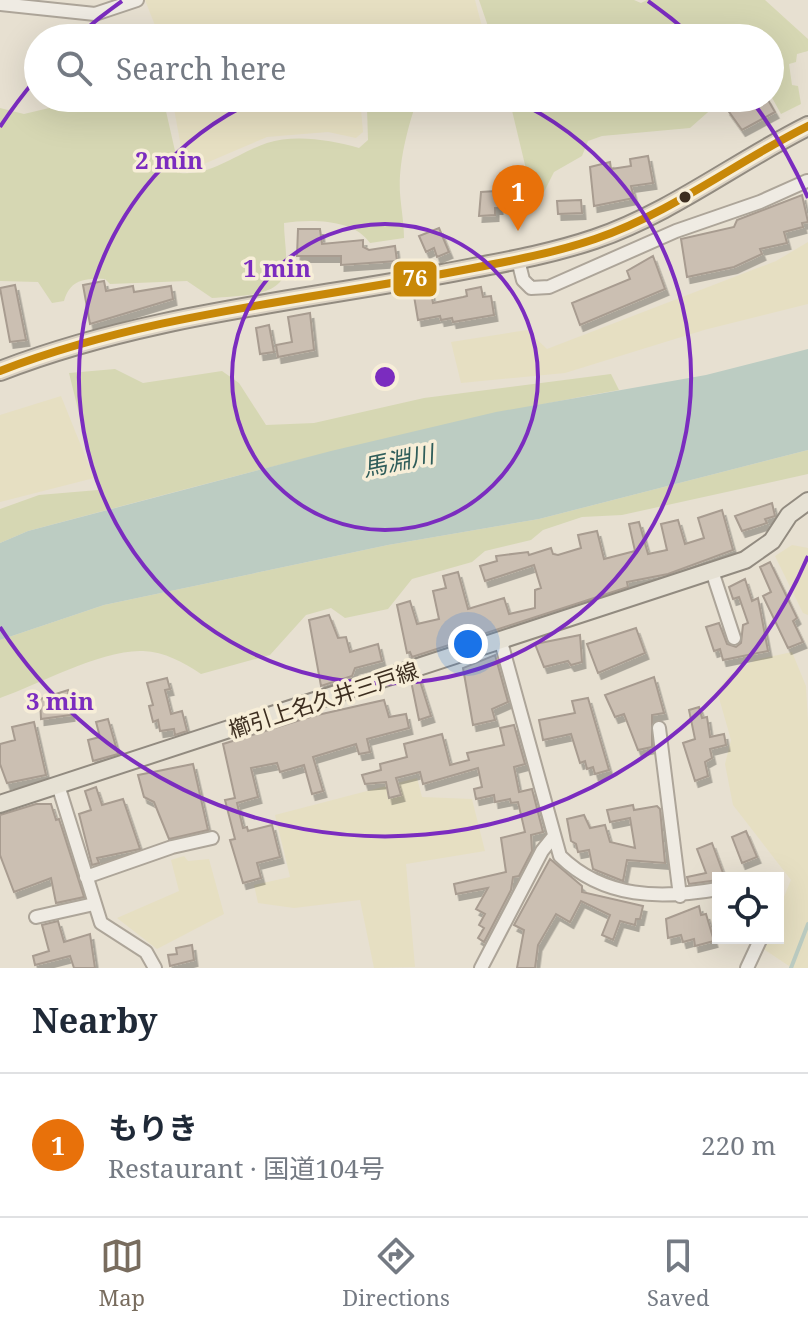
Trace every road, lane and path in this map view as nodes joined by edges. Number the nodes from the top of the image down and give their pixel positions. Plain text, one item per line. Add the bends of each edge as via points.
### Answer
1 (137, 0) edge
2 (0, 4) edge
3 (808, 126) edge
4 (807, 181) edge
5 (518, 260) junction
6 (0, 371) edge
7 (808, 501) edge
8 (712, 571) junction
9 (734, 638) dead end
10 (501, 642) junction
11 (659, 728) dead end
12 (58, 785) junction
13 (0, 804) edge
14 (554, 836) junction
15 (212, 838) dead end
16 (86, 877) junction
17 (712, 890) edge
18 (680, 896) junction
19 (94, 904) junction
20 (36, 917) dead end
21 (758, 944) edge
22 (155, 968) edge
23 (481, 968) edge
24 (747, 968) edge

1 - 2 street via 95,14
3 - 5 highway via 623,229
4 - 5 street via 549,287 531,288
5 - 6 highway via 96,337
7 - 8 main road, 櫛引上名久井三戸線 via 789,515 762,550
8 - 9 street
8 - 10 main road, 櫛引上名久井三戸線
10 - 12 main road, 櫛引上名久井三戸線
10 - 14 street
11 - 18 street
12 - 13 main road, 櫛引上名久井三戸線
12 - 16 street
14 - 18 street via 560,856 576,872 639,895
14 - 23 street
15 - 16 street
16 - 19 street
17 - 18 street
19 - 20 street
19 - 22 street via 101,923 146,952
21 - 24 street

